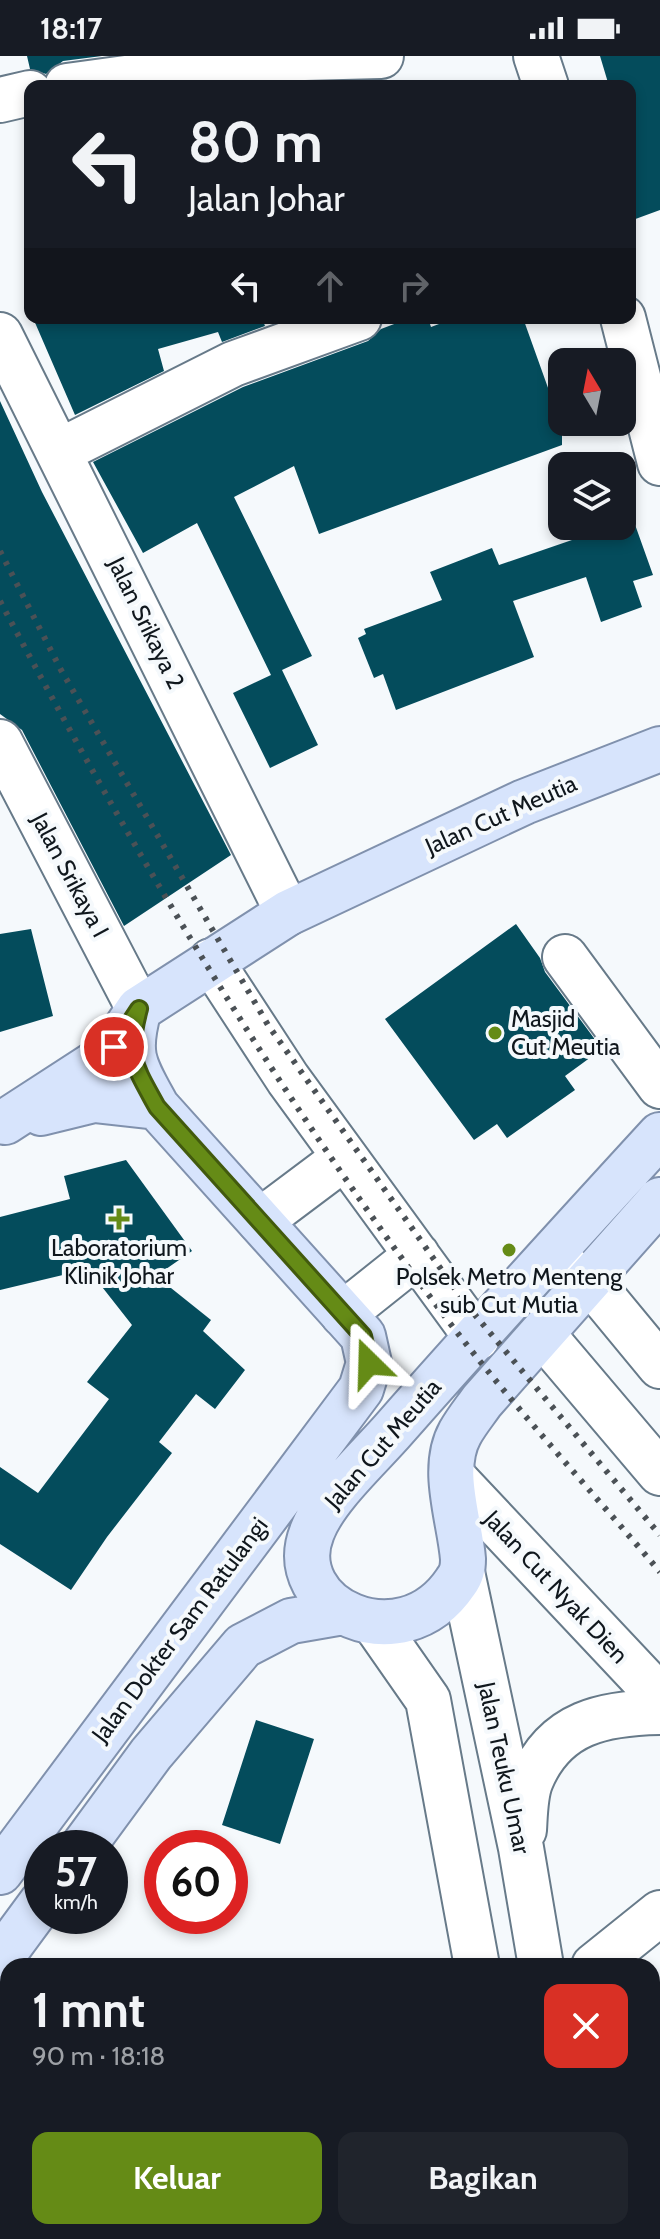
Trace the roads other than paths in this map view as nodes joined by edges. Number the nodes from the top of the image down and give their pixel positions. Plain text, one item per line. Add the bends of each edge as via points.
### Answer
1 (381, 56) edge
2 (536, 56) edge
3 (111, 80) edge
4 (544, 80) edge
5 (24, 94) edge
6 (0, 100) edge
7 (343, 324) edge
8 (625, 324) edge
9 (0, 335) edge
10 (60, 451) junction
11 (660, 463) edge
12 (0, 742) edge
13 (660, 749) edge
14 (288, 913) junction
15 (565, 957) dead end
16 (211, 961) junction
17 (139, 1009) junction
18 (660, 1086) edge
19 (157, 1107) junction
20 (3, 1123) edge
21 (660, 1135) edge
22 (344, 1158) junction
23 (660, 1200) edge
24 (260, 1221) junction
25 (417, 1255) junction
26 (551, 1255) junction
27 (585, 1284) junction
28 (343, 1314) junction
29 (543, 1335) junction
30 (477, 1338) junction
31 (660, 1366) edge
32 (660, 1473) edge
33 (452, 1476) junction
34 (462, 1572) junction
35 (359, 1618) junction
36 (660, 1697) edge
37 (660, 1712) edge
38 (95, 1830) edge
39 (521, 1848) junction
40 (0, 1872) edge
41 (660, 1913) edge
42 (24, 1926) edge
43 (1, 1958) edge
44 (476, 1958) edge
45 (540, 1958) edge
46 (604, 1958) edge

1 - 3 street via 266,59
2 - 4 street
5 - 6 street
7 - 10 street via 233,364
8 - 11 street
9 - 10 street, Jalan Srikaya 2
10 - 14 street, Jalan Srikaya 2
12 - 17 street, Jalan Srikaya I
13 - 14 main road, Jalan Cut Meutia via 524,802
14 - 16 main road, Jalan Cut Meutia
15 - 18 street
16 - 17 main road, Jalan Cut Meutia
16 - 22 street
17 - 19 main road via 130,1042 135,1067
17 - 20 main road via 107,1056
19 - 20 main road via 94,1100
19 - 24 main road
21 - 26 main road, Jalan Cut Meutia
22 - 24 street
22 - 25 street
23 - 27 main road, Jalan Cut Meutia
24 - 28 main road
25 - 28 street
25 - 30 street
26 - 27 street
26 - 30 main road, Jalan Cut Meutia
27 - 29 main road, Jalan Cut Meutia
27 - 31 street via 603,1297
28 - 40 main road, Jalan Dokter Sam Ratulangi via 363,1336 369,1363 361,1389
29 - 32 street
29 - 33 main road, Jalan Cut Meutia via 459,1433
30 - 35 main road, Jalan Cut Meutia via 312,1529 308,1567 323,1595
33 - 34 main road, Jalan Cut Meutia
33 - 36 street, Jalan Cut Nyak Dien
34 - 35 main road via 446,1595 419,1617
34 - 39 street, Jalan Teuku Umar
35 - 38 main road via 291,1621 243,1646 151,1754
35 - 44 street via 428,1700
37 - 39 street via 615,1713 575,1727 545,1755 530,1782
39 - 45 street, Jalan Teuku Umar
41 - 46 street
42 - 43 main road

